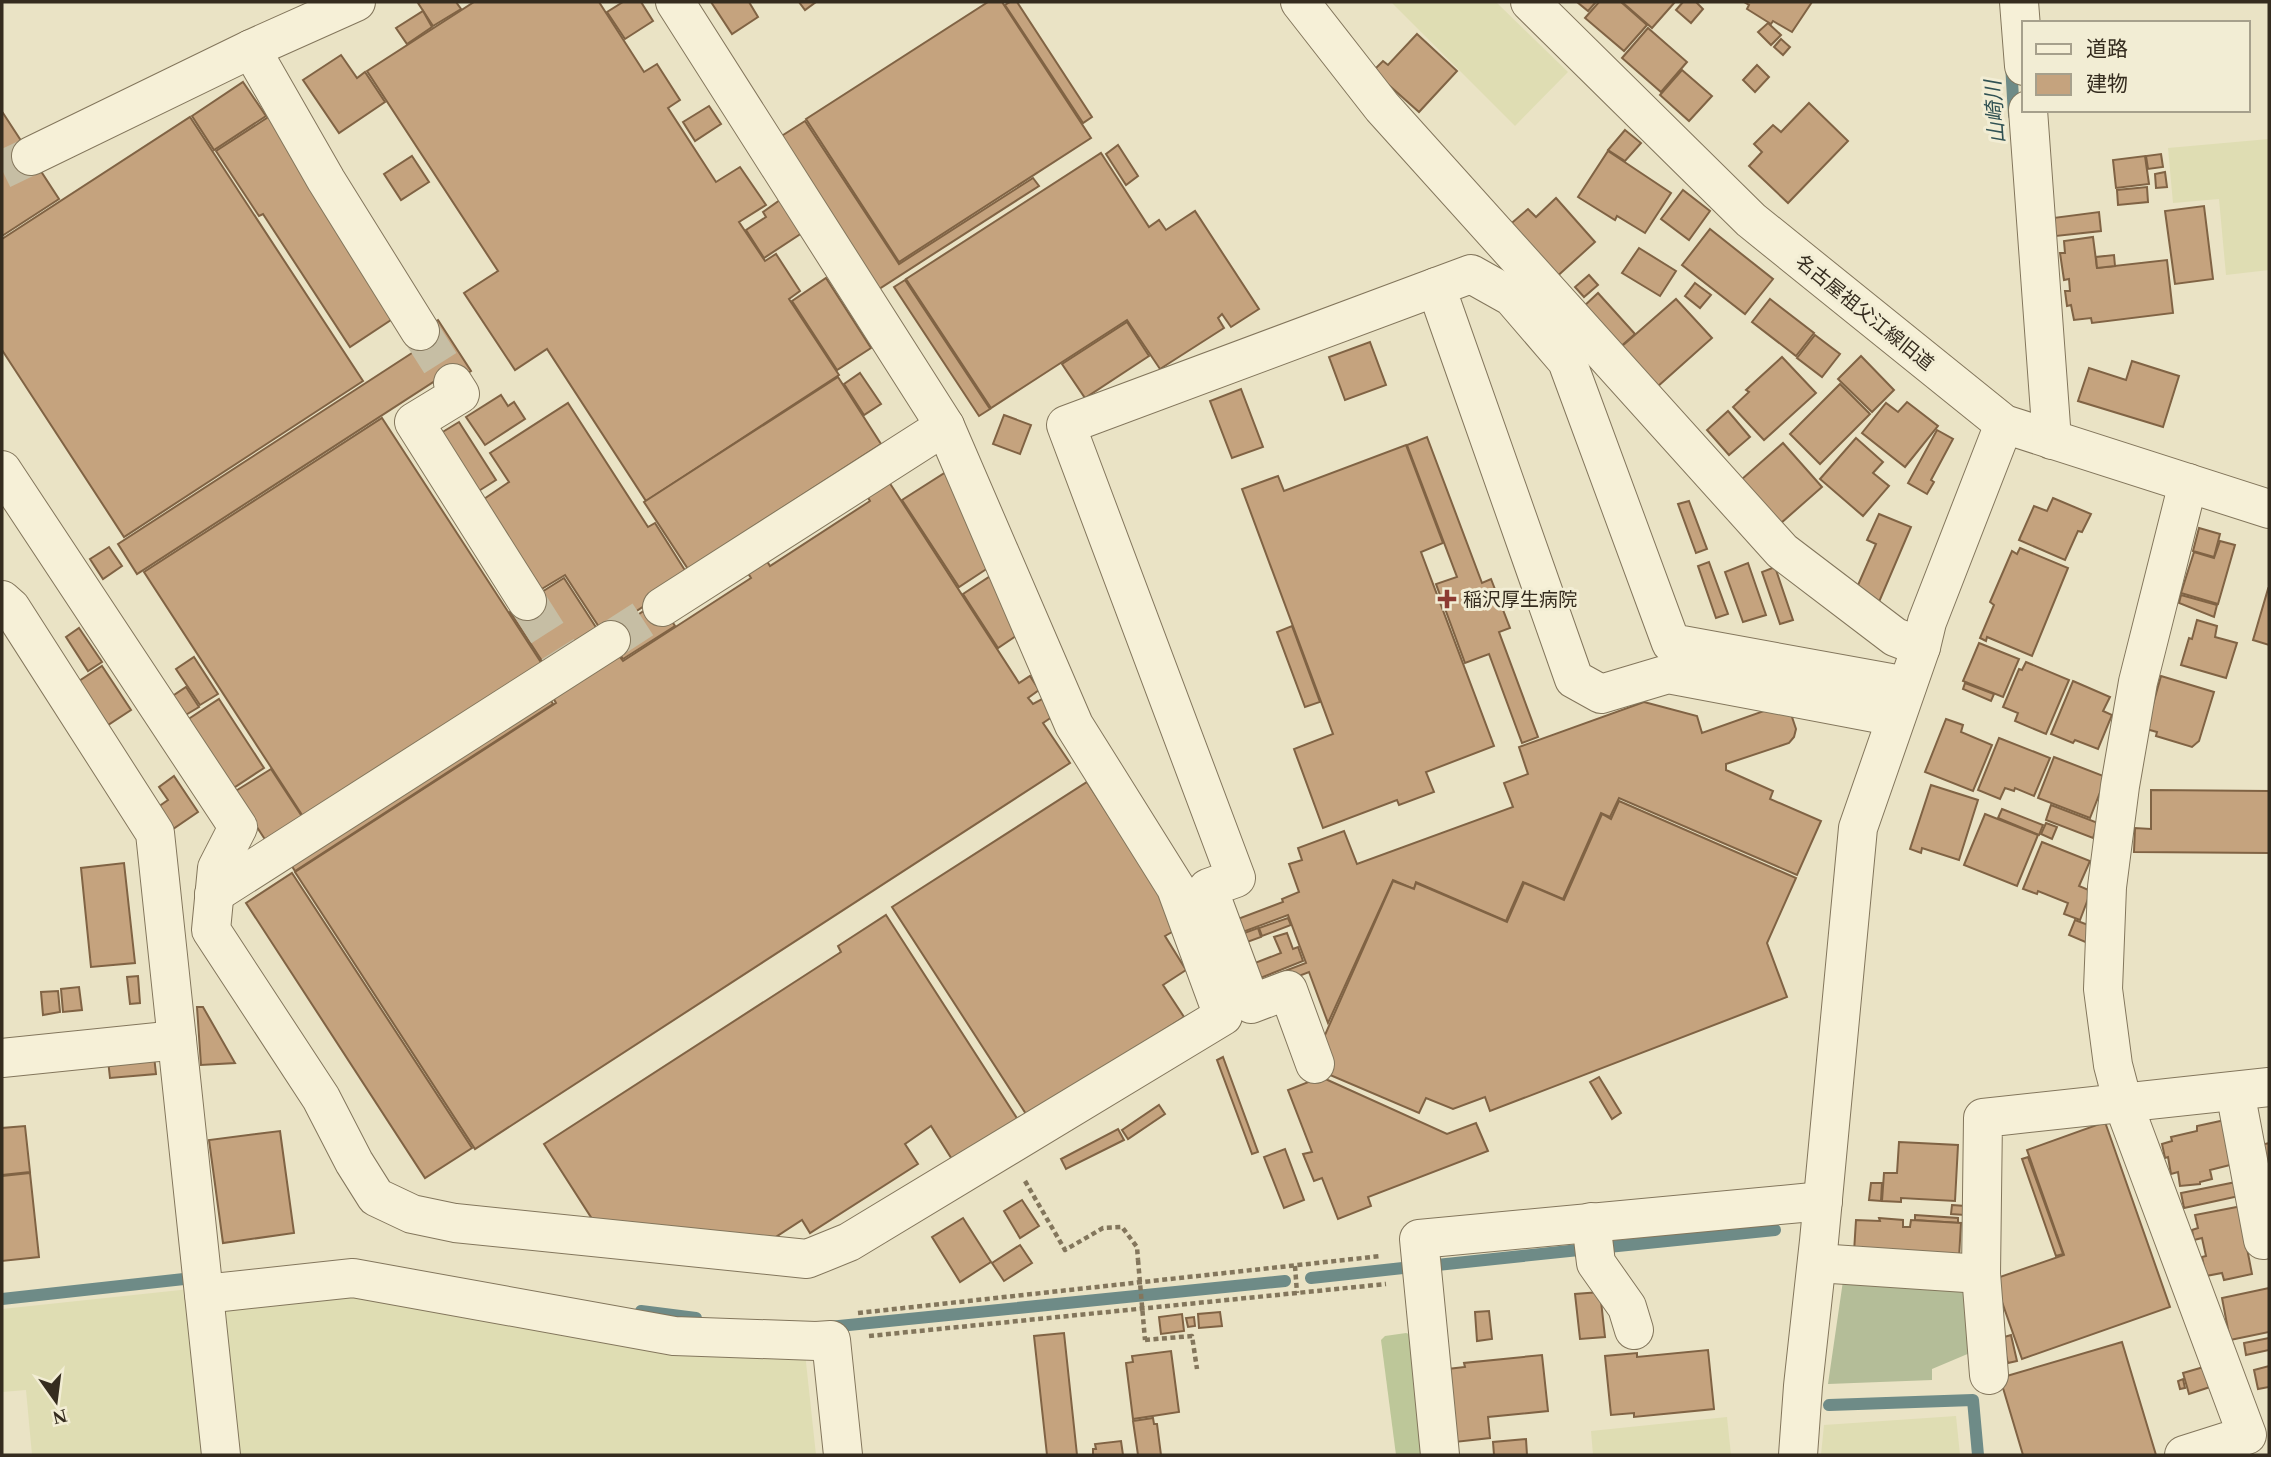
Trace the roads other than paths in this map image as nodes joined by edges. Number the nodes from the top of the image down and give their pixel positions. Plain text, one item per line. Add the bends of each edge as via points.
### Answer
1 (356, 2) edge
2 (676, 2) edge
3 (1300, 2) edge
4 (1530, 2) edge
5 (2019, 2) edge
6 (2022, 40) edge
7 (251, 50) junction
8 (2028, 112) edge
9 (31, 156) tunnel mouth
10 (1436, 287) junction
11 (420, 331) tunnel mouth
12 (453, 383) dead end
13 (2004, 424) junction
14 (945, 426) junction
15 (2052, 440) junction
16 (2, 470) edge
17 (2188, 483) junction
18 (2269, 509) edge
19 (527, 601) tunnel mouth
20 (5, 605) edge
21 (662, 607) tunnel mouth
22 (611, 640) tunnel mouth
23 (1921, 647) junction
24 (1670, 658) junction
25 (1902, 702) junction
26 (214, 894) junction
27 (177, 1040) junction
28 (2, 1058) edge
29 (1315, 1065) dead end
30 (2252, 1089) edge
31 (2123, 1103) junction
32 (1823, 1201) junction
33 (1591, 1222) junction
34 (2269, 1238) edge
35 (1817, 1263) junction
36 (1981, 1274) junction
37 (204, 1294) junction
38 (1634, 1330) dead end
39 (1989, 1375) dead end
40 (221, 1455) edge
41 (843, 1455) edge
42 (1440, 1455) edge
43 (1798, 1455) edge
44 (2184, 1455) edge

1 - 7 street
2 - 14 street
3 - 23 street via 1382,107 1782,551 1895,636
4 - 13 street, 名古屋祖父江線旧道 via 1751,220
5 - 6 street
7 - 9 street
7 - 11 street
8 - 15 street
10 - 24 street via 1471,274 1512,296 1567,361
10 - 24 street via 1574,679 1601,694
10 - 29 street via 1066,425 1236,878 1208,888 1251,1004 1288,990
12 - 19 street via 460,394 414,422
13 - 15 street, 名古屋祖父江線旧道
13 - 23 street
14 - 21 street
14 - 26 street via 1074,725 1176,888 1223,1016 849,1242 807,1259 455,1223 412,1214 376,1197 321,1098 211,930
15 - 17 street, 名古屋祖父江線旧道
16 - 26 street via 238,827 217,868
17 - 18 street, 名古屋祖父江線旧道
17 - 31 street via 2138,682 2107,887 2103,989
20 - 27 street via 155,833
22 - 26 street via 565,662
23 - 25 street
24 - 25 street
25 - 32 street via 1858,828
27 - 28 street
27 - 37 street
30 - 31 street
30 - 34 street via 2263,1240
31 - 36 street via 1983,1118
31 - 44 street via 2247,1435
32 - 33 street
32 - 35 street
33 - 38 street via 1596,1264 1627,1307
33 - 42 street via 1419,1239
35 - 36 street
35 - 43 street
36 - 39 street
37 - 40 street
37 - 41 street via 353,1278 674,1336 831,1340

